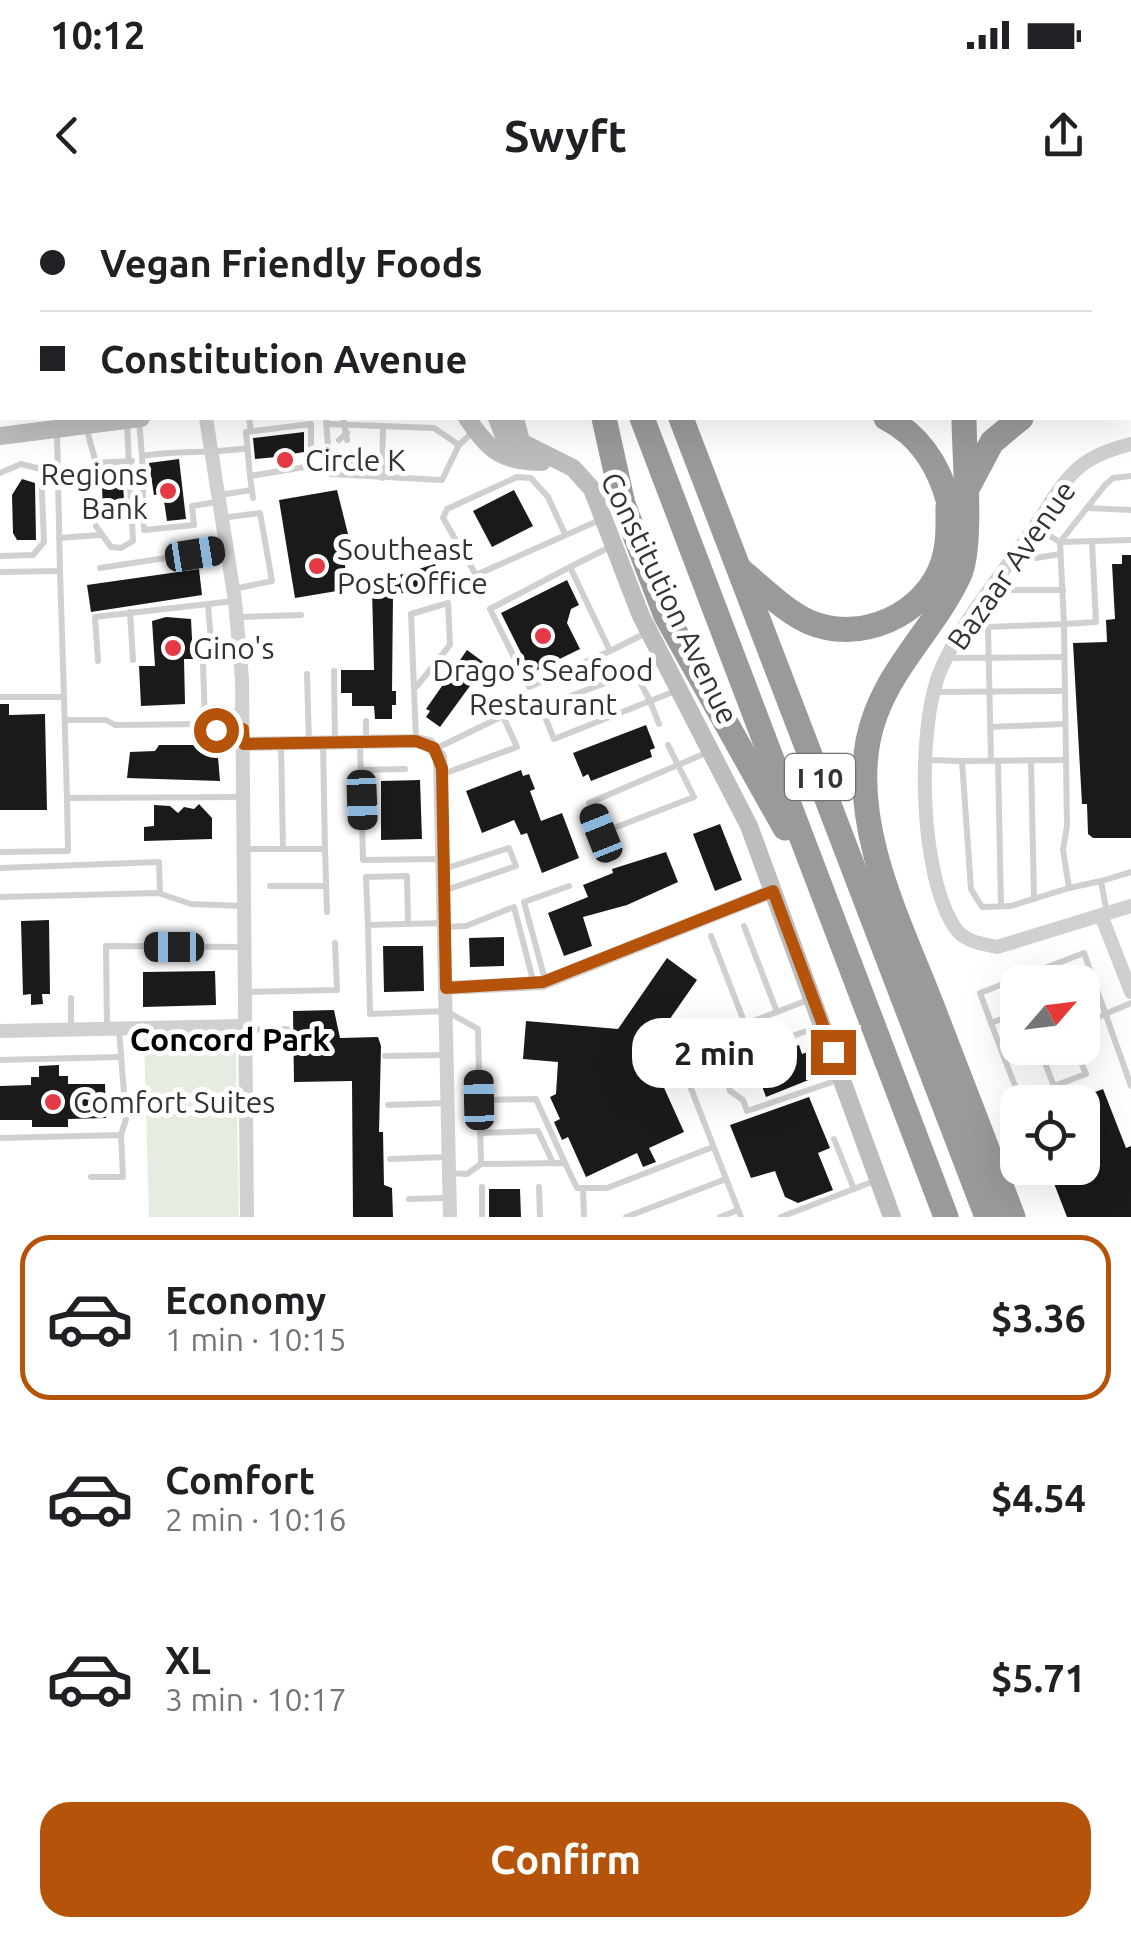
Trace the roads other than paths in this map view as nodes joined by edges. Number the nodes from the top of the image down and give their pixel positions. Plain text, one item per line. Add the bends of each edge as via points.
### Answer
1 (121, 420) edge
2 (133, 420) edge
3 (133, 420) edge
4 (206, 420) edge
5 (250, 420) edge
6 (498, 420) edge
7 (516, 420) edge
8 (582, 420) edge
9 (604, 420) edge
10 (643, 420) edge
11 (681, 420) edge
12 (889, 420) edge
13 (948, 420) edge
14 (964, 420) edge
15 (1020, 420) edge
16 (326, 421) edge
17 (296, 422) edge
18 (471, 424) edge
19 (86, 426) junction
20 (383, 426) junction
21 (56, 430) junction
22 (252, 431) junction
23 (346, 433) edge
24 (0, 436) edge
25 (1131, 444) edge
26 (459, 445) junction
27 (247, 448) junction
28 (211, 454) junction
29 (142, 456) junction
30 (132, 462) junction
31 (550, 462) junction
32 (612, 468) junction
33 (350, 471) junction
34 (0, 474) edge
35 (250, 476) junction
36 (1131, 476) edge
37 (382, 478) junction
38 (218, 498) junction
39 (956, 498) junction
40 (1086, 508) junction
41 (1131, 510) edge
42 (222, 518) junction
43 (603, 518) junction
44 (96, 526) dead end
45 (1035, 528) junction
46 (564, 532) junction
47 (100, 535) junction
48 (60, 538) junction
49 (1131, 540) edge
50 (1092, 541) junction
51 (1060, 542) junction
52 (613, 545) junction
53 (226, 549) junction
54 (1018, 551) junction
55 (1061, 554) junction
56 (0, 556) edge
57 (100, 568) dead end
58 (570, 568) junction
59 (739, 569) junction
60 (60, 571) junction
61 (0, 572) edge
62 (994, 585) junction
63 (1063, 590) junction
64 (235, 602) junction
65 (208, 604) junction
66 (130, 612) junction
67 (301, 615) dead end
68 (1064, 624) junction
69 (648, 632) junction
70 (240, 640) junction
71 (610, 651) junction
72 (948, 658) junction
73 (1062, 658) junction
74 (988, 659) junction
75 (132, 660) dead end
76 (98, 661) dead end
77 (203, 662) dead end
78 (334, 671) dead end
79 (306, 674) dead end
80 (417, 686) junction
81 (679, 689) junction
82 (934, 692) junction
83 (1063, 692) junction
84 (989, 694) junction
85 (0, 697) edge
86 (64, 697) junction
87 (650, 701) junction
88 (243, 710) junction
89 (205, 713) junction
90 (65, 720) junction
91 (366, 721) dead end
92 (205, 724) junction
93 (660, 724) dead end
94 (1064, 724) junction
95 (990, 727) junction
96 (243, 737) junction
97 (416, 741) junction
98 (363, 742) junction
99 (322, 743) junction
100 (281, 744) junction
101 (668, 745) dead end
102 (434, 749) junction
103 (712, 750) junction
104 (926, 760) junction
105 (1031, 760) junction
106 (1065, 760) junction
107 (962, 761) junction
108 (994, 761) junction
109 (681, 766) junction
110 (404, 769) dead end
111 (361, 770) junction
112 (443, 774) junction
113 (244, 797) junction
114 (66, 798) junction
115 (325, 848) junction
116 (245, 849) junction
117 (283, 849) junction
118 (0, 852) edge
119 (444, 864) junction
120 (0, 868) edge
121 (1131, 872) edge
122 (1101, 880) junction
123 (270, 886) dead end
124 (326, 886) junction
125 (570, 886) dead end
126 (1069, 888) junction
127 (445, 890) junction
128 (773, 891) junction
129 (160, 893) junction
130 (0, 897) edge
131 (825, 898) junction
132 (1034, 898) junction
133 (244, 906) junction
134 (1000, 906) junction
135 (1131, 906) edge
136 (327, 912) dead end
137 (1104, 914) junction
138 (408, 924) junction
139 (368, 925) junction
140 (445, 925) junction
141 (744, 926) dead end
142 (711, 936) dead end
143 (335, 943) dead end
144 (243, 948) junction
145 (1053, 965) edge
146 (1089, 965) edge
147 (540, 983) junction
148 (1000, 985) edge
149 (446, 988) junction
150 (243, 992) junction
151 (1131, 992) edge
152 (1100, 994) edge
153 (71, 998) dead end
154 (814, 998) junction
155 (1131, 1003) edge
156 (446, 1011) junction
157 (777, 1012) junction
158 (1108, 1014) junction
159 (1100, 1017) edge
160 (1000, 1020) edge
161 (991, 1023) junction
162 (745, 1024) junction
163 (824, 1025) junction
164 (243, 1028) junction
165 (113, 1029) junction
166 (287, 1029) dead end
167 (71, 1030) junction
168 (0, 1031) edge
169 (1000, 1047) edge
170 (447, 1055) junction
171 (384, 1056) dead end
172 (120, 1057) junction
173 (0, 1060) edge
174 (1046, 1065) edge
175 (1082, 1065) edge
176 (842, 1078) junction
177 (1131, 1086) edge
178 (479, 1100) junction
179 (448, 1103) junction
180 (388, 1105) dead end
181 (480, 1132) junction
182 (121, 1135) junction
183 (0, 1138) edge
184 (834, 1139) dead end
185 (714, 1147) junction
186 (449, 1157) junction
187 (390, 1159) dead end
188 (553, 1163) junction
189 (565, 1163) junction
190 (481, 1164) junction
191 (450, 1174) junction
192 (92, 1178) dead end
193 (726, 1179) junction
194 (877, 1180) junction
195 (539, 1187) dead end
196 (482, 1188) dead end
197 (583, 1188) junction
198 (854, 1189) junction
199 (450, 1198) junction
200 (409, 1199) dead end
201 (740, 1214) edge
202 (889, 1216) edge
203 (247, 1217) edge
204 (450, 1217) edge
205 (482, 1217) edge
206 (540, 1217) edge
207 (584, 1217) edge
208 (626, 1217) edge
209 (720, 1217) edge
210 (780, 1217) edge
211 (946, 1217) edge
212 (987, 1217) edge
213 (1014, 1217) edge

1 - 19 street
2 - 29 lane
3 - 30 lane
4 - 28 street
5 - 22 lane
6 - 31 street, Constitution Avenue via 511,448
7 - 31 street, Constitution Avenue via 521,442
8 - 32 highway
9 - 32 highway
10 - 131 highway, I 10
11 - 59 highway, I 10
12 - 39 highway via 929,454
13 - 39 highway
14 - 39 highway
15 - 39 highway via 992,442
16 - 23 lane
16 - 33 lane via 330,474
17 - 22 lane
17 - 35 lane via 311,424 312,466
18 - 26 lane
18 - 31 street via 502,458
19 - 21 street
19 - 30 lane via 96,463
20 - 23 lane
20 - 26 lane via 434,428
20 - 37 lane
21 - 24 street
21 - 48 lane
22 - 27 lane via 246,432
25 - 45 street, Bazaar Avenue via 1082,464
26 - 37 lane via 442,480
27 - 28 lane
27 - 35 lane
28 - 29 lane
28 - 38 street
29 - 38 lane via 144,530 194,525 192,506
30 - 47 lane via 132,541 117,548
31 - 43 street, Constitution Avenue via 584,477
32 - 131 highway via 666,616
33 - 33 lane via 357,462 348,456 342,464
33 - 37 lane
34 - 56 lane via 21,464 40,468 44,542 36,554
35 - 38 lane via 253,494
36 - 40 lane via 1113,478
38 - 42 street
39 - 59 highway via 938,573 918,602 885,622 849,629 809,622
39 - 213 highway via 963,566 879,703 865,796 895,910
40 - 41 lane
40 - 51 lane
42 - 53 street
42 - 64 lane via 260,512 272,582
43 - 46 lane
43 - 52 street, Constitution Avenue
44 - 47 lane
45 - 51 lane
45 - 54 street, Bazaar Avenue
46 - 46 lane via 476,574 443,518 447,509 517,476 531,478 548,497
47 - 48 lane
48 - 60 lane
49 - 50 lane
50 - 51 lane
50 - 68 lane via 1096,622
51 - 55 lane
52 - 58 lane
52 - 69 street, Constitution Avenue
53 - 57 lane
53 - 64 street
54 - 55 lane via 1036,558
54 - 62 street, Bazaar Avenue
55 - 63 lane
58 - 71 lane
58 - 71 lane via 490,609 529,687
59 - 212 highway, I 10
60 - 61 lane
60 - 86 lane
62 - 63 lane
62 - 72 street, Bazaar Avenue
63 - 68 lane
64 - 65 lane
64 - 67 lane
64 - 70 street
65 - 66 lane
65 - 70 lane via 211,642
66 - 75 lane
66 - 76 lane via 95,616
68 - 73 lane
68 - 74 lane via 988,627
69 - 71 lane
69 - 81 street, Constitution Avenue
70 - 88 street
72 - 74 lane
72 - 82 street, Bazaar Avenue
73 - 74 lane
73 - 83 lane
74 - 84 lane
77 - 89 lane
78 - 99 lane
79 - 99 lane
80 - 80 lane via 411,614 448,603 450,645
80 - 97 lane
81 - 87 lane
81 - 103 street, Constitution Avenue
82 - 84 lane
82 - 104 street, Bazaar Avenue
83 - 84 lane
83 - 94 lane
84 - 95 lane
85 - 86 lane
86 - 90 lane
87 - 87 lane via 635,672 541,708 554,739
87 - 93 lane
88 - 89 lane
88 - 96 street
89 - 92 lane
90 - 92 lane
90 - 114 lane
91 - 98 lane
92 - 96 lane
94 - 95 lane
94 - 106 lane
95 - 108 lane
96 - 100 street
96 - 113 street
97 - 98 street
97 - 102 street
98 - 99 street
98 - 111 lane
99 - 100 street
99 - 115 lane
100 - 117 lane
101 - 109 lane
102 - 112 street
102 - 112 lane via 503,716 517,747
103 - 109 lane
103 - 128 street, Constitution Avenue
104 - 107 lane
104 - 137 street, Bazaar Avenue via 922,796 934,866 957,930 976,943 997,946
105 - 106 lane
105 - 108 lane
105 - 132 lane
106 - 126 lane
107 - 108 lane
107 - 134 lane via 970,890 982,907
108 - 134 lane
109 - 109 lane via 589,803 601,833 694,797
110 - 111 lane
111 - 119 lane via 364,860
112 - 119 street
113 - 114 lane
113 - 116 street
114 - 118 lane via 68,851
115 - 117 lane
115 - 124 lane
116 - 117 lane
116 - 133 street
119 - 127 street
119 - 127 lane via 509,848 516,866
120 - 129 lane via 159,862
121 - 122 lane
122 - 126 lane
122 - 137 lane
123 - 124 lane
124 - 136 lane
125 - 147 lane via 524,902
126 - 132 lane
127 - 140 street
128 - 147 street
128 - 154 street, Constitution Avenue
129 - 130 lane
129 - 133 lane via 191,904
131 - 211 highway, I 10
132 - 134 lane
133 - 144 street
135 - 137 street
137 - 151 street
138 - 139 lane
138 - 139 lane via 407,876 366,877
138 - 140 lane
139 - 156 lane via 370,1014
140 - 147 lane via 466,926 514,907
140 - 149 street
141 - 157 lane
142 - 162 lane
143 - 150 lane via 337,990
144 - 150 street
144 - 165 lane via 106,946
145 - 146 lane via 1084,953
147 - 149 street
148 - 161 lane via 980,993
149 - 156 street
150 - 164 street
152 - 158 lane
153 - 167 lane
154 - 157 lane
154 - 163 street, Constitution Avenue
155 - 158 lane
156 - 170 street
156 - 178 lane via 478,1028
157 - 162 lane
158 - 159 lane
158 - 177 lane
160 - 161 lane
161 - 169 lane
162 - 185 lane via 691,1046 683,1068
163 - 176 street, Constitution Avenue
163 - 176 lane via 721,1061 730,1091 747,1111
164 - 165 street
164 - 166 lane
164 - 203 street
165 - 167 street
165 - 172 lane
167 - 168 street
170 - 171 lane
170 - 179 street
172 - 173 lane
172 - 182 lane via 126,1119
174 - 175 lane via 1054,1086 1086,1074
176 - 194 street, Constitution Avenue
178 - 181 lane
178 - 189 lane via 536,1100
179 - 180 lane
179 - 186 street
181 - 188 lane via 538,1131
181 - 190 lane
182 - 183 lane
182 - 192 lane via 123,1177
184 - 198 lane
185 - 193 lane
185 - 197 lane via 607,1188
186 - 187 lane
186 - 191 street
188 - 189 lane
188 - 190 lane
189 - 197 lane
190 - 191 lane via 468,1174
191 - 199 street
193 - 201 lane
193 - 208 lane
194 - 198 lane
194 - 202 street, Constitution Avenue
195 - 206 lane
196 - 205 lane
197 - 207 lane
198 - 210 lane
199 - 200 lane
199 - 204 street
201 - 209 lane

